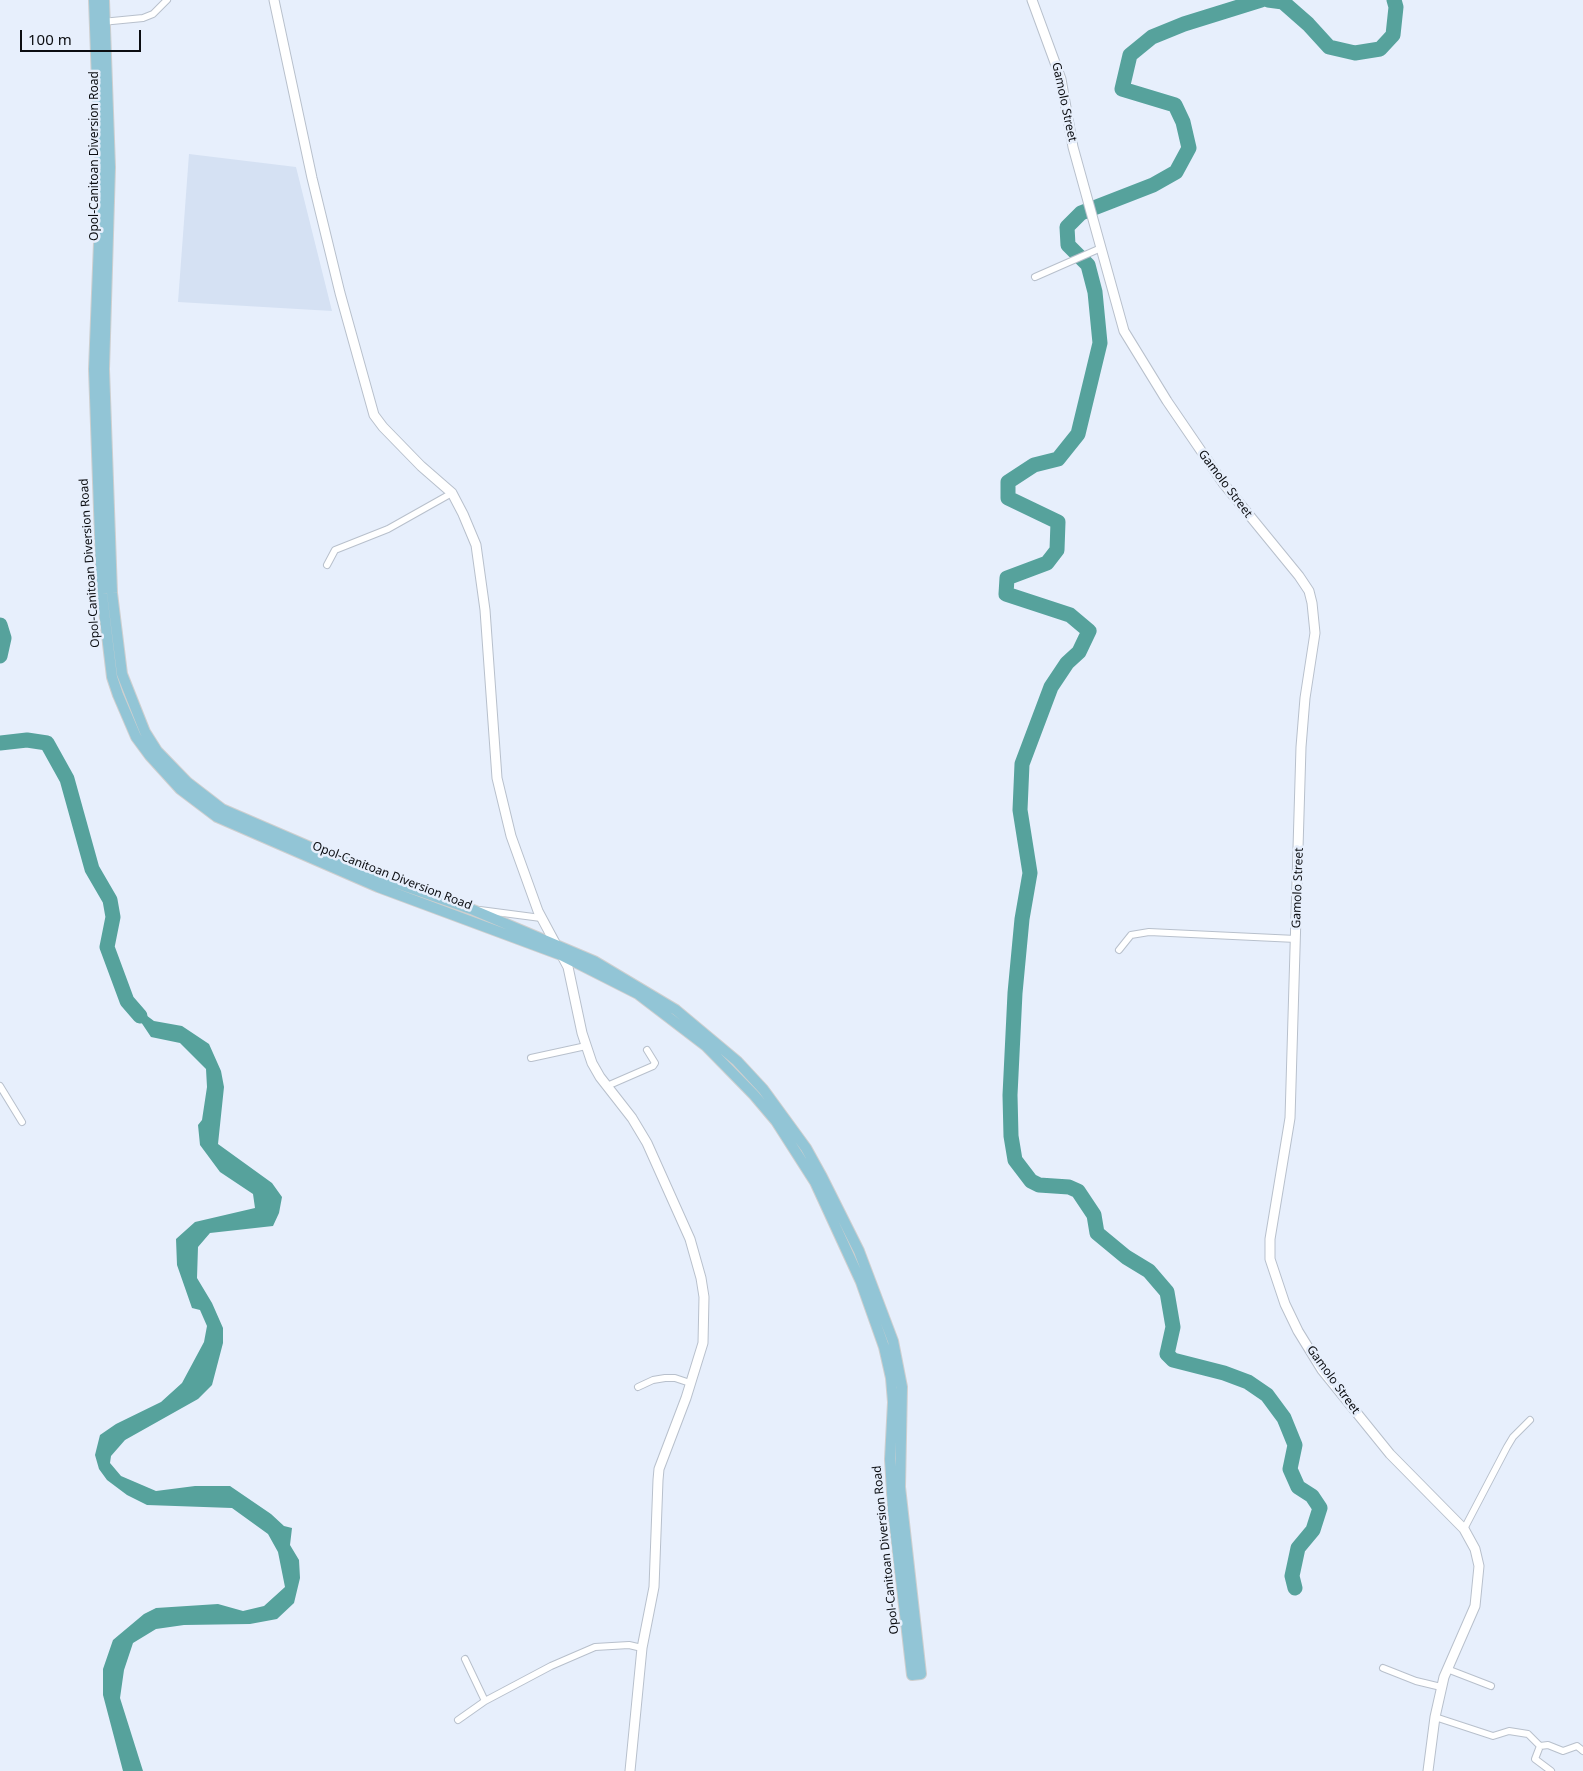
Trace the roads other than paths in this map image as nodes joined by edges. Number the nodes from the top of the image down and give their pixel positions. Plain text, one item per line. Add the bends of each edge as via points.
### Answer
1 (94, 0) edge
2 (104, 0) edge
3 (166, 0) edge
4 (274, 0) edge
5 (1032, 0) edge
6 (100, 22) junction
7 (1101, 248) junction
8 (1035, 277) dead end
9 (452, 493) junction
10 (327, 565) dead end
11 (494, 912) junction
12 (469, 914) junction
13 (484, 914) junction
14 (541, 918) junction
15 (1296, 939) junction
16 (555, 943) junction
17 (1119, 950) dead end
18 (561, 955) junction
19 (581, 966) junction
20 (586, 1046) junction
21 (647, 1050) dead end
22 (531, 1058) dead end
23 (0, 1086) edge
24 (607, 1086) junction
25 (22, 1122) dead end
26 (690, 1383) junction
27 (638, 1387) dead end
28 (1530, 1420) dead end
29 (1464, 1529) junction
30 (642, 1648) junction
31 (465, 1659) dead end
32 (1383, 1668) dead end
33 (1447, 1669) junction
34 (916, 1674) dead end
35 (1491, 1686) dead end
36 (1441, 1687) junction
37 (485, 1702) junction
38 (1435, 1717) junction
39 (458, 1720) dead end
40 (1540, 1746) junction
41 (1583, 1751) edge
42 (630, 1771) edge
43 (1428, 1771) edge
44 (1551, 1771) edge

1 - 6 main road, Opol-Canitoan Diversion Road
2 - 6 main road, Opol-Canitoan Diversion Road
3 - 6 street via 143,18
4 - 9 street via 312,178 374,415
5 - 7 street, Gamolo Street via 1061,79 1073,147
6 - 12 main road, Opol-Canitoan Diversion Road via 101,192 94,369 100,554 109,657 126,716 136,737 164,773 217,817 378,886
7 - 8 street
7 - 15 street, Gamolo Street via 1124,330 1144,366 1223,483 1299,576 1311,598 1315,633 1301,747
9 - 10 street via 388,529 335,550
9 - 14 street via 473,538 481,573 500,795 511,836
11 - 12 street
11 - 13 street
11 - 14 street
12 - 13 main road, Opol-Canitoan Diversion Road
12 - 18 main road, Opol-Canitoan Diversion Road
13 - 16 main road, Opol-Canitoan Diversion Road
14 - 16 street
15 - 17 street via 1149,932 1131,935
15 - 29 street, Gamolo Street via 1289,1132 1270,1239 1270,1259 1275,1277 1298,1331 1322,1370 1390,1454
16 - 18 street
16 - 19 main road, Opol-Canitoan Diversion Road
18 - 19 main road, Opol-Canitoan Diversion Road
19 - 20 street
19 - 34 main road, Opol-Canitoan Diversion Road via 638,994 706,1046 760,1101 815,1182 876,1321 891,1378 890,1488
20 - 22 street
20 - 24 street via 592,1063
21 - 24 street via 655,1063 653,1066
23 - 25 street
24 - 26 street via 647,1144 697,1259 704,1297 703,1343
26 - 27 street via 665,1378
26 - 30 street via 660,1469 654,1587
28 - 29 street via 1513,1437
29 - 33 street, Gamolo Street via 1475,1549 1479,1566 1478,1586 1475,1606
30 - 37 street via 629,1645 595,1647 551,1666
30 - 42 street
31 - 37 street
32 - 36 street
33 - 35 street
33 - 36 street, Gamolo Street
36 - 38 street, Gamolo Street
37 - 39 street
38 - 40 street via 1493,1736 1509,1731 1528,1734
38 - 43 street, Gamolo Street
40 - 41 street via 1548,1745 1563,1751 1577,1746
40 - 44 street via 1535,1759

